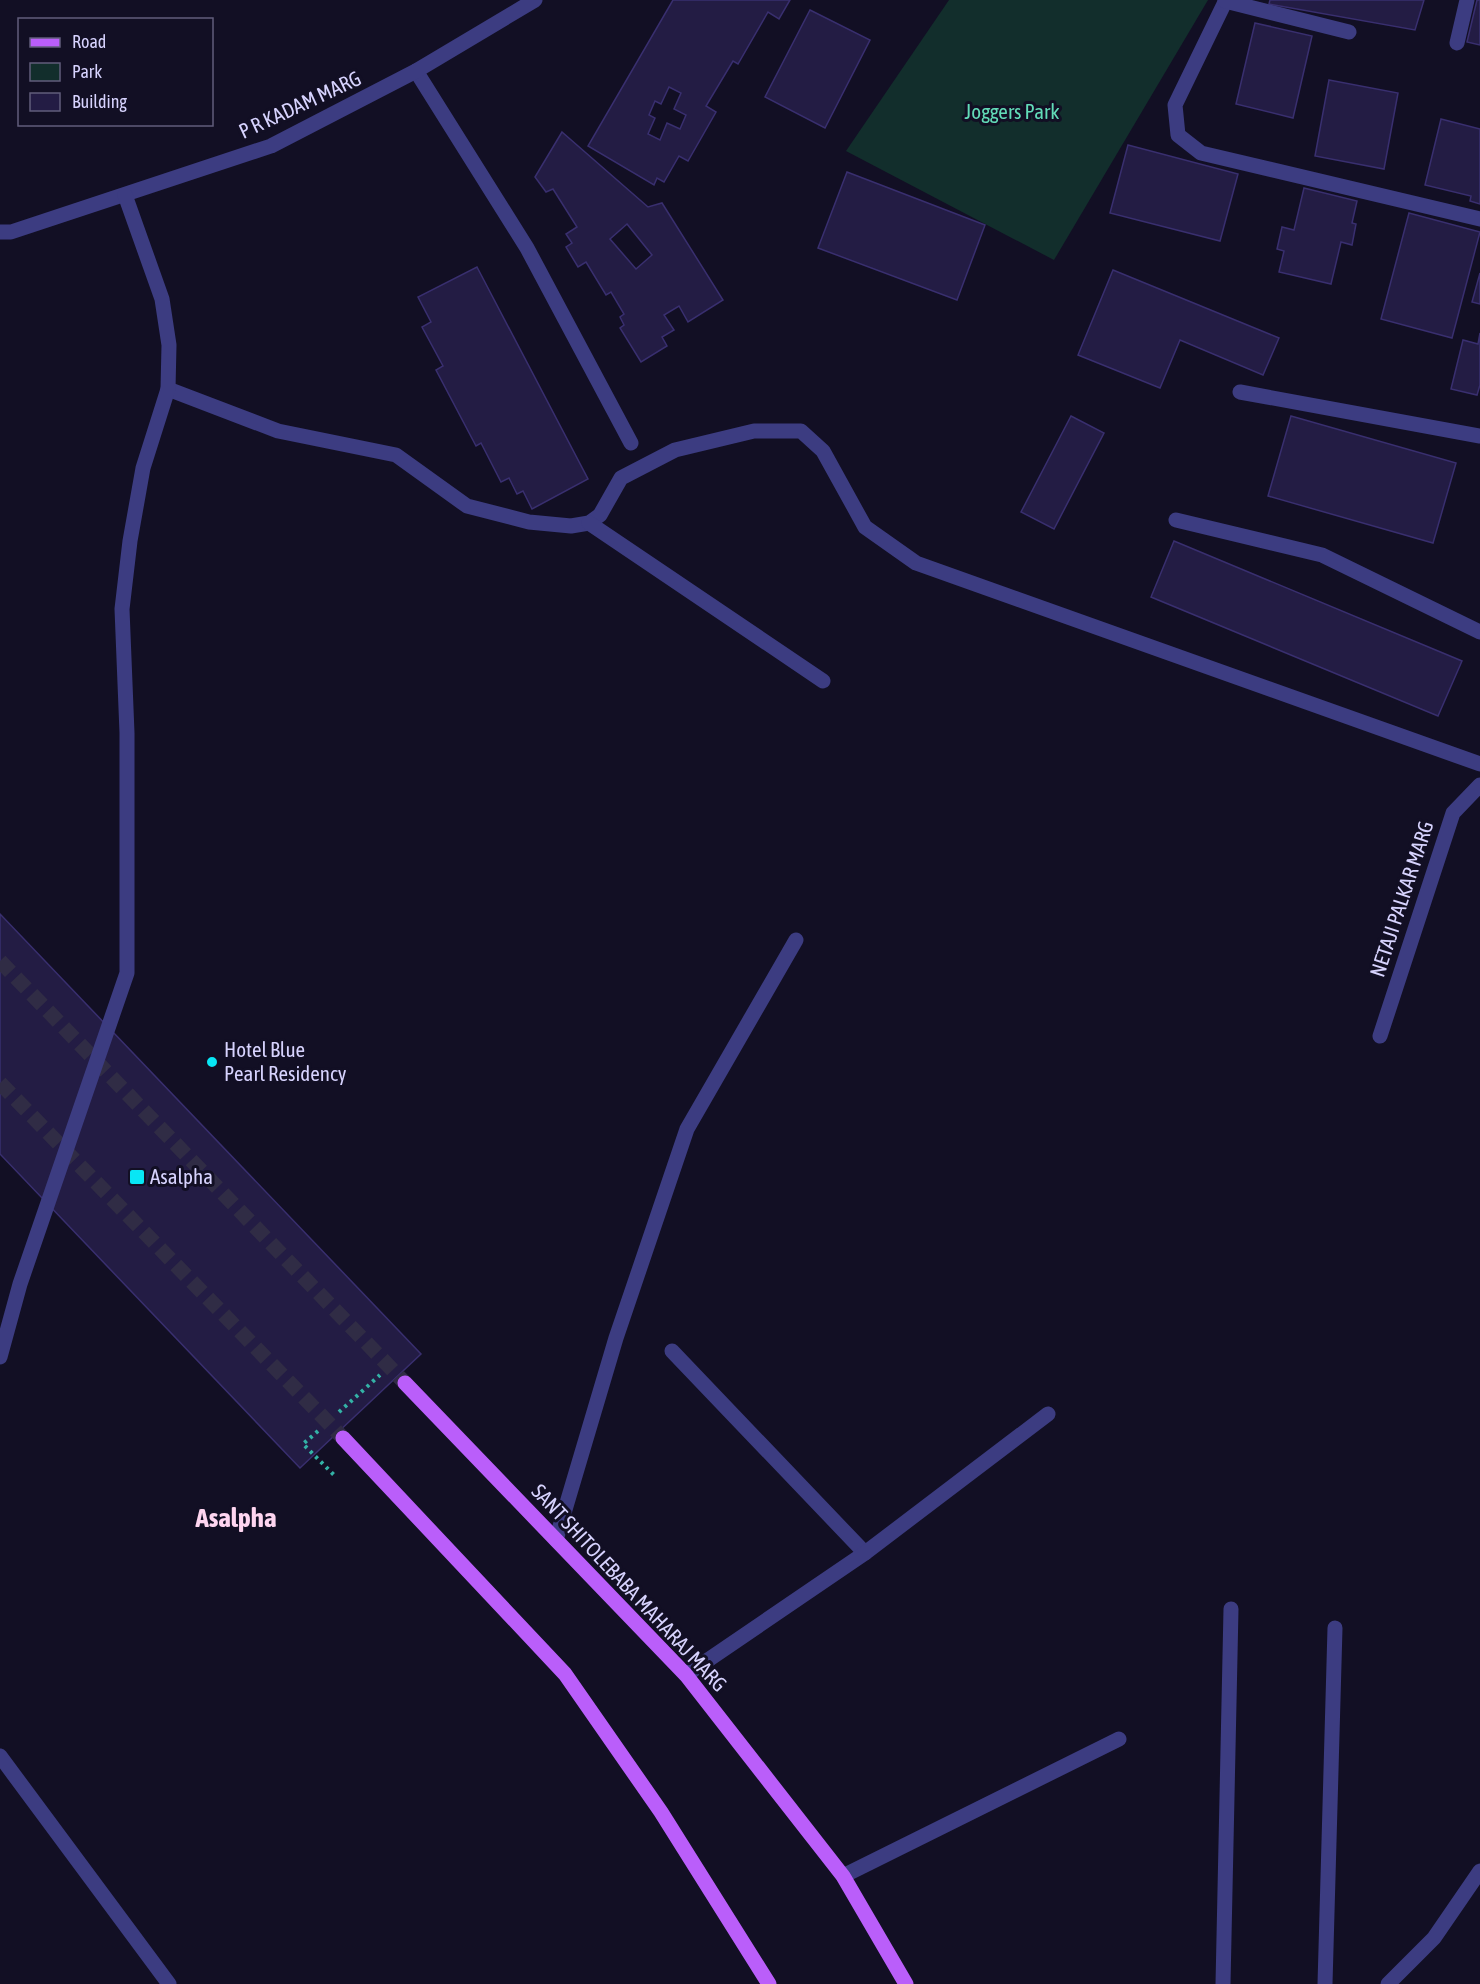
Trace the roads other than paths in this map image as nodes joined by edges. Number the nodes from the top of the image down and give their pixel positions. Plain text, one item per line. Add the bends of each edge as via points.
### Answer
1 (535, 0) edge
2 (1467, 0) edge
3 (1226, 1) edge
4 (1350, 32) dead end
5 (1457, 43) dead end
6 (416, 71) junction
7 (125, 195) junction
8 (1480, 219) edge
9 (0, 232) edge
10 (168, 389) junction
11 (1239, 392) dead end
12 (1480, 436) edge
13 (631, 442) dead end
14 (1176, 520) dead end
15 (589, 523) junction
16 (1480, 632) edge
17 (823, 681) dead end
18 (1480, 764) edge
19 (1480, 784) edge
20 (796, 940) dead end
21 (1380, 1036) dead end
22 (672, 1351) dead end
23 (0, 1357) edge
24 (405, 1383) tunnel mouth
25 (1048, 1414) dead end
26 (343, 1438) tunnel mouth
27 (556, 1540) junction
28 (864, 1553) junction
29 (1231, 1609) dead end
30 (1335, 1628) dead end
31 (686, 1675) junction
32 (1119, 1739) dead end
33 (0, 1756) edge
34 (1480, 1871) edge
35 (843, 1876) junction
36 (169, 1984) edge
37 (769, 1984) edge
38 (906, 1984) edge
39 (1223, 1984) edge
40 (1325, 1984) edge
41 (1388, 1984) edge

1 - 6 street, P R KADAM MARG
2 - 5 street
3 - 4 street
3 - 8 street via 1175,105 1179,135 1201,153
6 - 7 street, P R KADAM MARG via 271,146
6 - 13 street via 527,248
7 - 9 street, P R KADAM MARG via 11,232
7 - 10 street via 162,299 169,345
10 - 15 street via 278,431 396,455 467,506 529,522 570,526
10 - 23 street via 142,468 122,609 127,732 127,973 20,1284
11 - 12 street
14 - 16 street via 1322,555
15 - 17 street
15 - 18 street via 600,515 621,478 675,450 754,431 801,431 823,451 865,527 916,563
19 - 21 street, NETAJI PALKAR MARG via 1453,813
20 - 27 street via 687,1129 616,1338
22 - 28 street
24 - 27 main road, SANT SHITOLEBABA MAHARAJ MARG
25 - 28 street
26 - 37 main road via 565,1674 661,1812
27 - 31 main road, SANT SHITOLEBABA MAHARAJ MARG
28 - 31 street
29 - 39 street
30 - 40 street
31 - 35 main road, SANT SHITOLEBABA MAHARAJ MARG
32 - 35 street
33 - 36 street
34 - 41 street via 1434,1938
35 - 38 main road, SANT SHITOLEBABA MAHARAJ MARG

